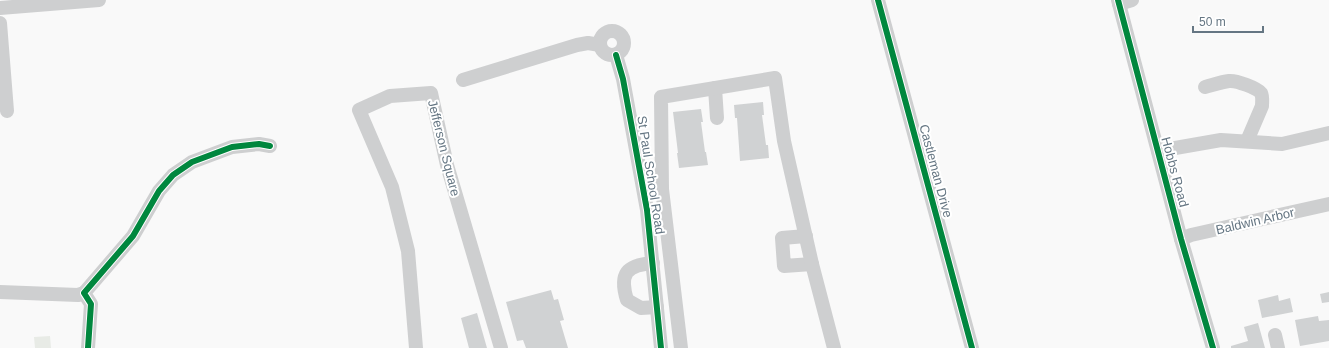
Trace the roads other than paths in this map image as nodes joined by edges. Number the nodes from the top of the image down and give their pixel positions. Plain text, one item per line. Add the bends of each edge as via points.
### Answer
1 (99, 0) edge
2 (878, 0) edge
3 (1123, 1) edge
4 (0, 8) edge
5 (0, 23) edge
6 (600, 45) junction
7 (616, 55) junction
8 (463, 80) dead end
9 (1205, 87) dead end
10 (715, 88) junction
11 (7, 112) dead end
12 (717, 118) dead end
13 (1329, 133) edge
14 (1247, 141) junction
15 (270, 146) dead end
16 (1158, 151) junction
17 (1329, 204) edge
18 (806, 236) junction
19 (1181, 239) junction
20 (652, 263) junction
21 (812, 264) junction
22 (0, 292) edge
23 (84, 293) junction
24 (657, 307) junction
25 (415, 347) edge
26 (88, 348) edge
27 (501, 348) edge
28 (661, 348) edge
29 (681, 348) edge
30 (834, 348) edge
31 (972, 348) edge
32 (1213, 348) edge

1 - 4 street
2 - 31 street, Castleman Drive
3 - 16 street, Hobbs Road
5 - 11 street
6 - 7 street via 605,53
6 - 7 street via 601,38 606,33 619,33 624,39 624,44 622,51
6 - 8 street via 577,45
7 - 20 street, St Paul School Road via 623,79 647,210
9 - 14 street via 1236,81 1261,93 1262,106
10 - 12 street
10 - 18 street via 775,78 784,141
10 - 29 street via 661,97 662,188
13 - 14 street via 1282,144
14 - 16 street via 1221,140
15 - 23 street via 259,144 232,147 192,162 173,175 159,191 133,236
16 - 19 street, Hobbs Road
17 - 19 street, Baldwin Arbor
18 - 21 street
18 - 21 street via 782,238 784,266
19 - 32 street, Hobbs Road
20 - 24 street, St Paul School Road
20 - 24 street via 638,264 630,268 624,278 623,288 627,300 641,308
21 - 30 street
22 - 23 street via 78,295
23 - 26 street via 91,304
24 - 28 street, St Paul School Road
25 - 27 street, Jefferson Square via 408,251 392,187 359,110 390,96 431,93 448,165

